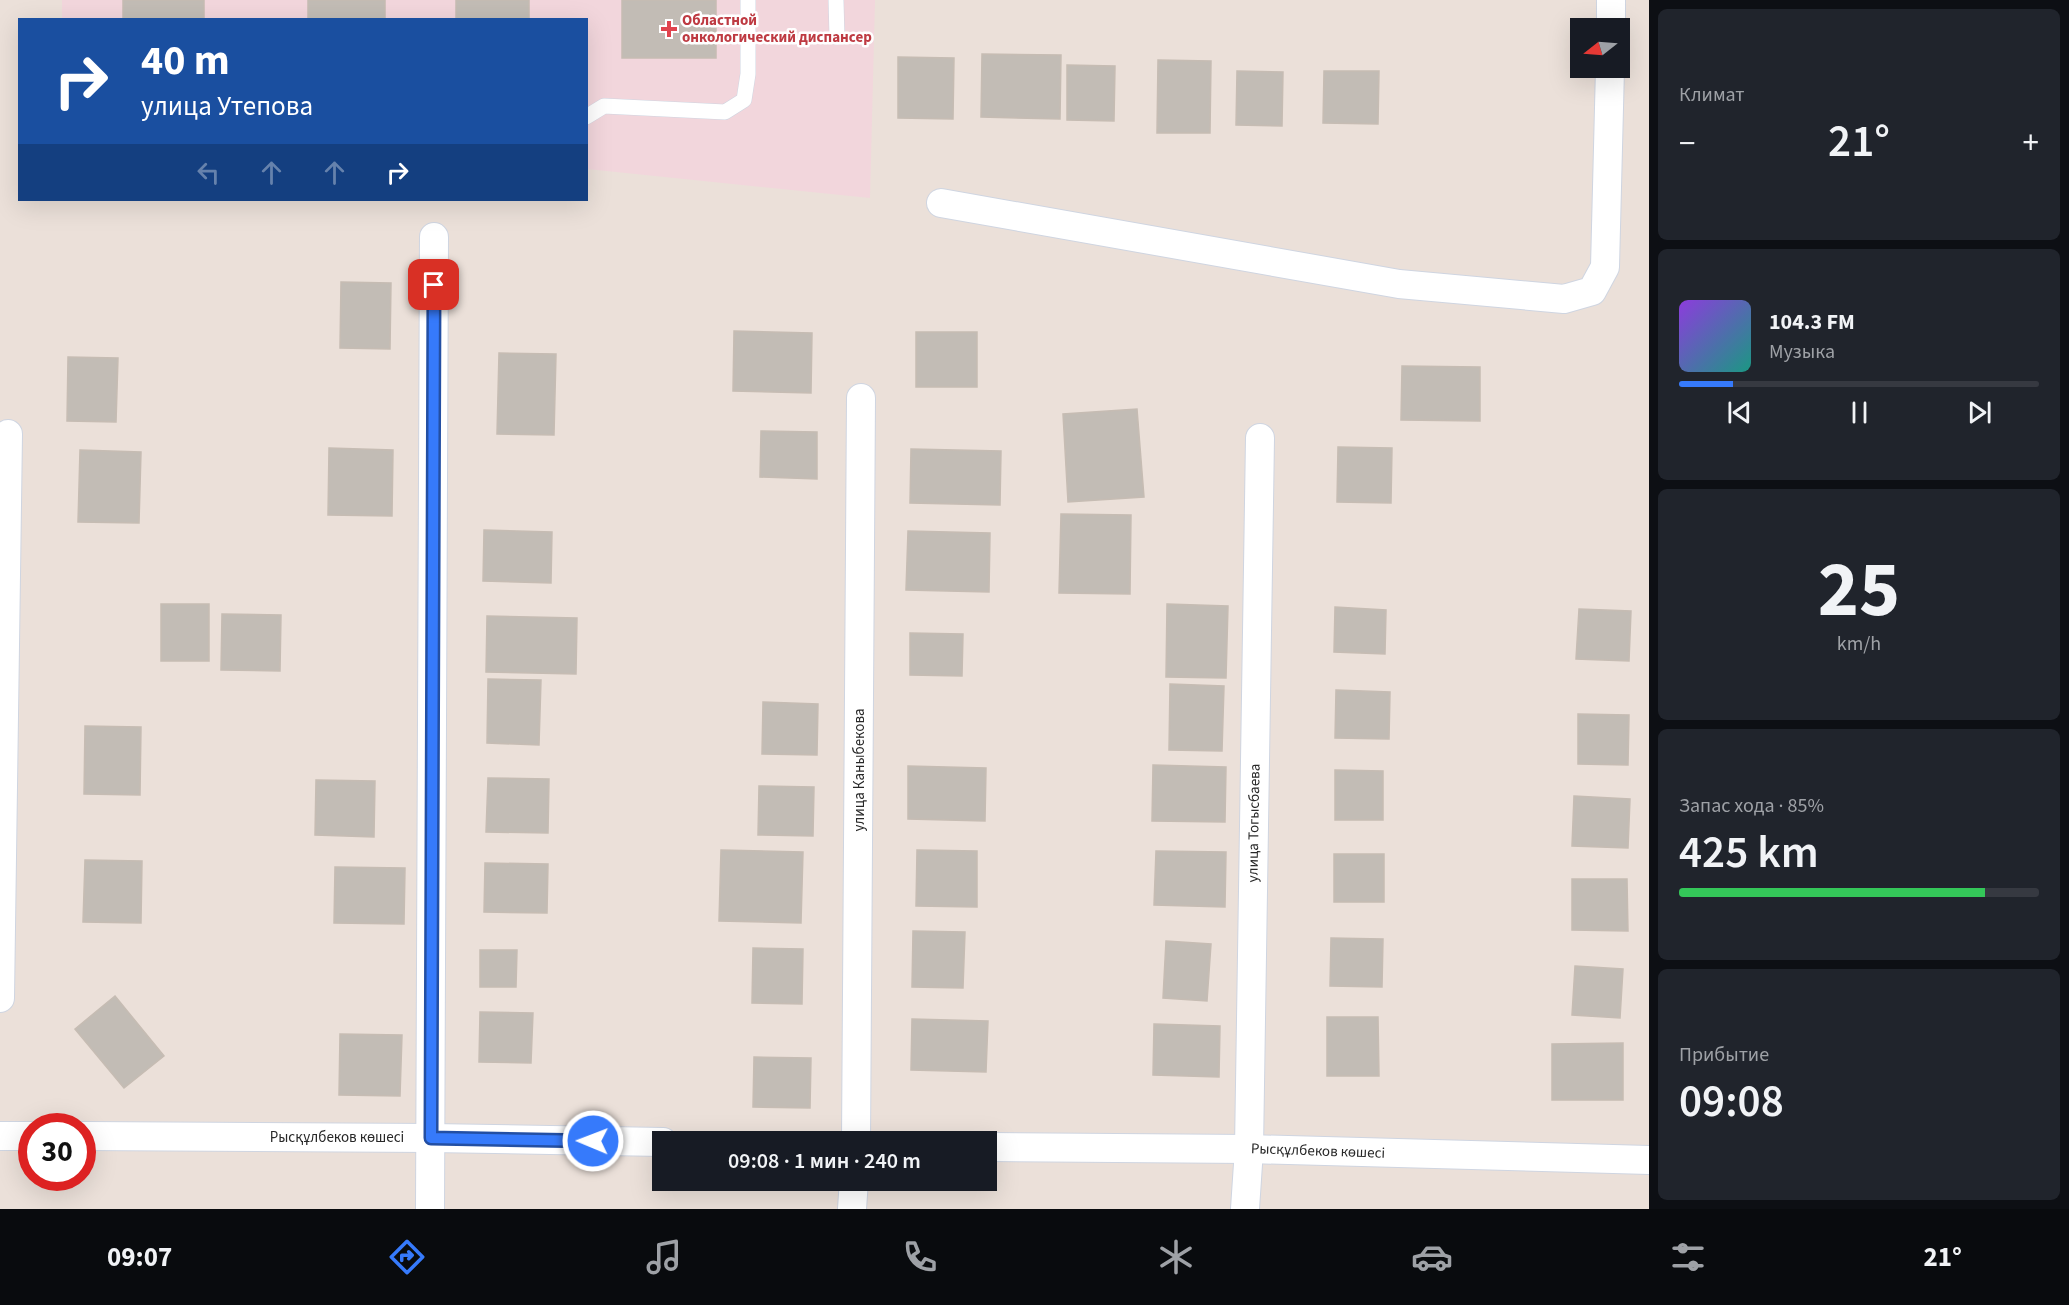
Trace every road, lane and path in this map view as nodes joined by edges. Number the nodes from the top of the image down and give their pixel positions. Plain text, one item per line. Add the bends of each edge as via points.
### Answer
1 (748, 0) edge
2 (836, 0) edge
3 (1611, 0) edge
4 (1611, 18) edge
5 (837, 37) dead end
6 (1610, 78) edge
7 (588, 116) edge
8 (941, 203) dead end
9 (435, 237) dead end
10 (861, 399) dead end
11 (8, 434) dead end
12 (1260, 438) dead end
13 (0, 998) edge
14 (856, 1131) edge
15 (0, 1136) edge
16 (18, 1136) edge
17 (96, 1136) edge
18 (431, 1138) junction
19 (652, 1142) edge
20 (997, 1147) edge
21 (1249, 1149) junction
22 (1649, 1160) edge
23 (853, 1191) edge
24 (430, 1209) edge
25 (852, 1209) edge
26 (1245, 1209) edge

1 - 7 lane via 744,100 725,112 604,106
2 - 5 lane
3 - 4 street
6 - 8 street via 1605,267 1592,291 1564,299 1399,284
9 - 18 street
10 - 14 street, улица Каныбекова
11 - 13 street
12 - 21 street, улица Тогысбаева
15 - 16 street
17 - 18 street, Рысқұлбеков көшесі
18 - 19 street, Рысқұлбеков көшесі
18 - 24 street
20 - 21 street, Рысқұлбеков көшесі
21 - 22 street, Рысқұлбеков көшесі
21 - 26 street, улица Тогысбаева
23 - 25 street

